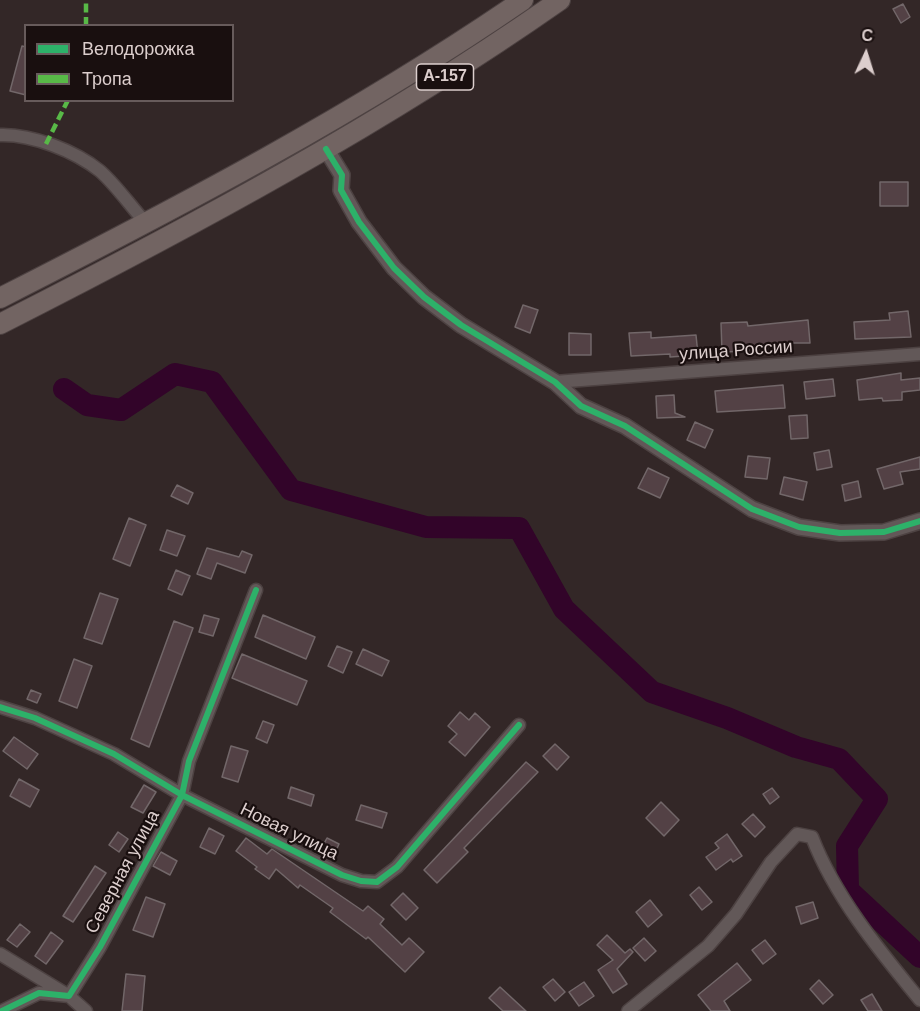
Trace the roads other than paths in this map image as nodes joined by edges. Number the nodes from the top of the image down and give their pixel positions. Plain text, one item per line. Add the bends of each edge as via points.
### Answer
1 (523, 0) edge
2 (560, 0) edge
3 (0, 135) edge
4 (326, 149) junction
5 (147, 224) junction
6 (0, 298) edge
7 (0, 324) edge
8 (920, 354) edge
9 (555, 382) junction
10 (920, 521) edge
11 (256, 590) dead end
12 (0, 707) edge
13 (519, 725) dead end
14 (182, 795) junction
15 (0, 954) edge
16 (69, 996) junction
17 (920, 1000) edge
18 (2, 1011) edge
19 (86, 1011) edge
20 (628, 1011) edge

1 - 5 main road, А-157 via 314,130
2 - 4 main road, А-157
3 - 5 street via 46,144 100,171
4 - 7 main road, А-157 via 158,244
4 - 9 street via 342,175 341,189 359,222 394,268 461,325
5 - 6 main road, А-157
8 - 9 street, улица России
9 - 10 street via 581,406 625,426 743,503 798,527 840,533 884,532
11 - 14 street, Северная улица via 189,761
12 - 14 street, Новая улица via 35,718 114,754
13 - 14 street, Новая улица via 397,867 377,882 342,875
14 - 16 street, Северная улица via 100,947
15 - 16 street
16 - 18 street via 39,993
16 - 19 street
17 - 20 street via 844,900 812,837 797,834 708,946

